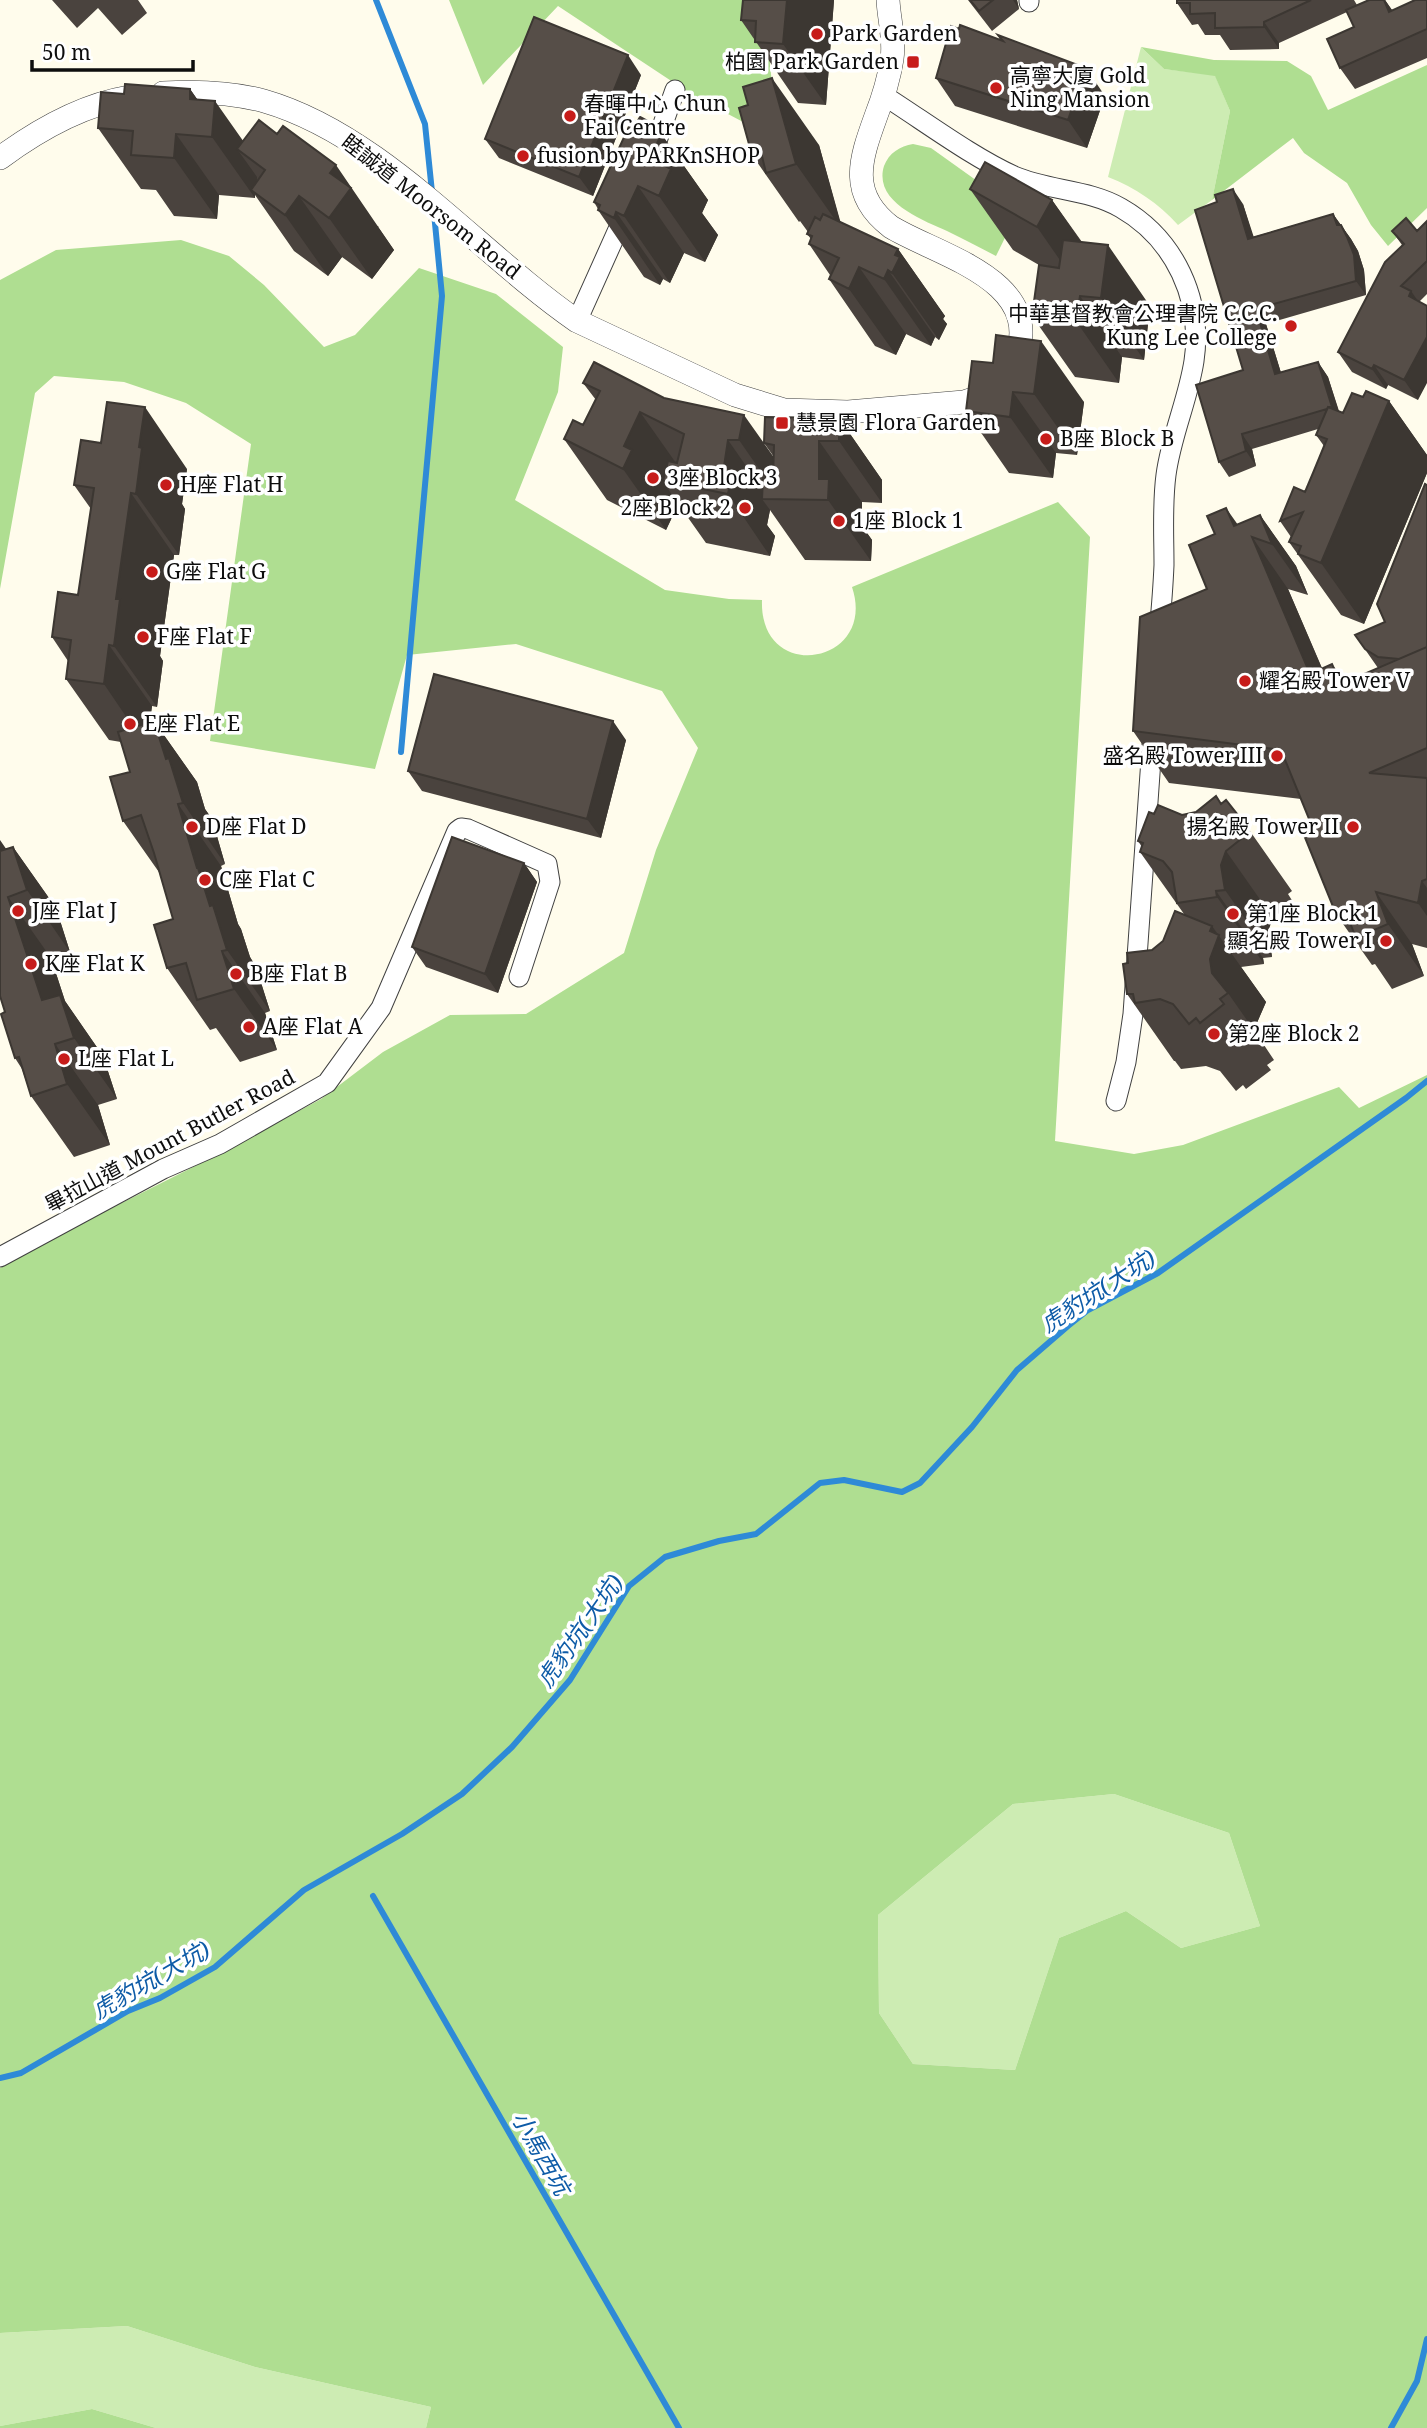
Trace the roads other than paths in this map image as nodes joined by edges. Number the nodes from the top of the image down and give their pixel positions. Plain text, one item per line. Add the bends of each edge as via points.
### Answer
1 (888, 0) edge
2 (675, 90) dead end
3 (883, 95) junction
4 (0, 158) edge
5 (643, 175) edge
6 (632, 199) edge
7 (577, 321) junction
8 (1158, 659) edge
9 (1154, 713) edge
10 (519, 977) dead end
11 (1116, 1101) dead end
12 (0, 1257) edge

1 - 3 street, 睦誠道 Moorsom Road via 893,44
2 - 5 street
3 - 7 street, 睦誠道 Moorsom Road via 861,165 867,200 891,227 985,274 1009,297 1018,318 1020,341 1013,366 997,386 976,398 948,404 848,412 783,410 735,396
3 - 8 street via 1007,173 1089,195 1132,215 1166,246 1183,276 1193,312 1195,350 1165,483
4 - 7 street, 睦誠道 Moorsom Road via 39,131 106,102 189,92 263,101 315,122 356,146
6 - 7 street
9 - 11 street via 1133,1014
10 - 12 street, 畢拉山道 Mount Butler Road via 550,882 547,863 461,828 381,1008 327,1083 220,1144 163,1169

